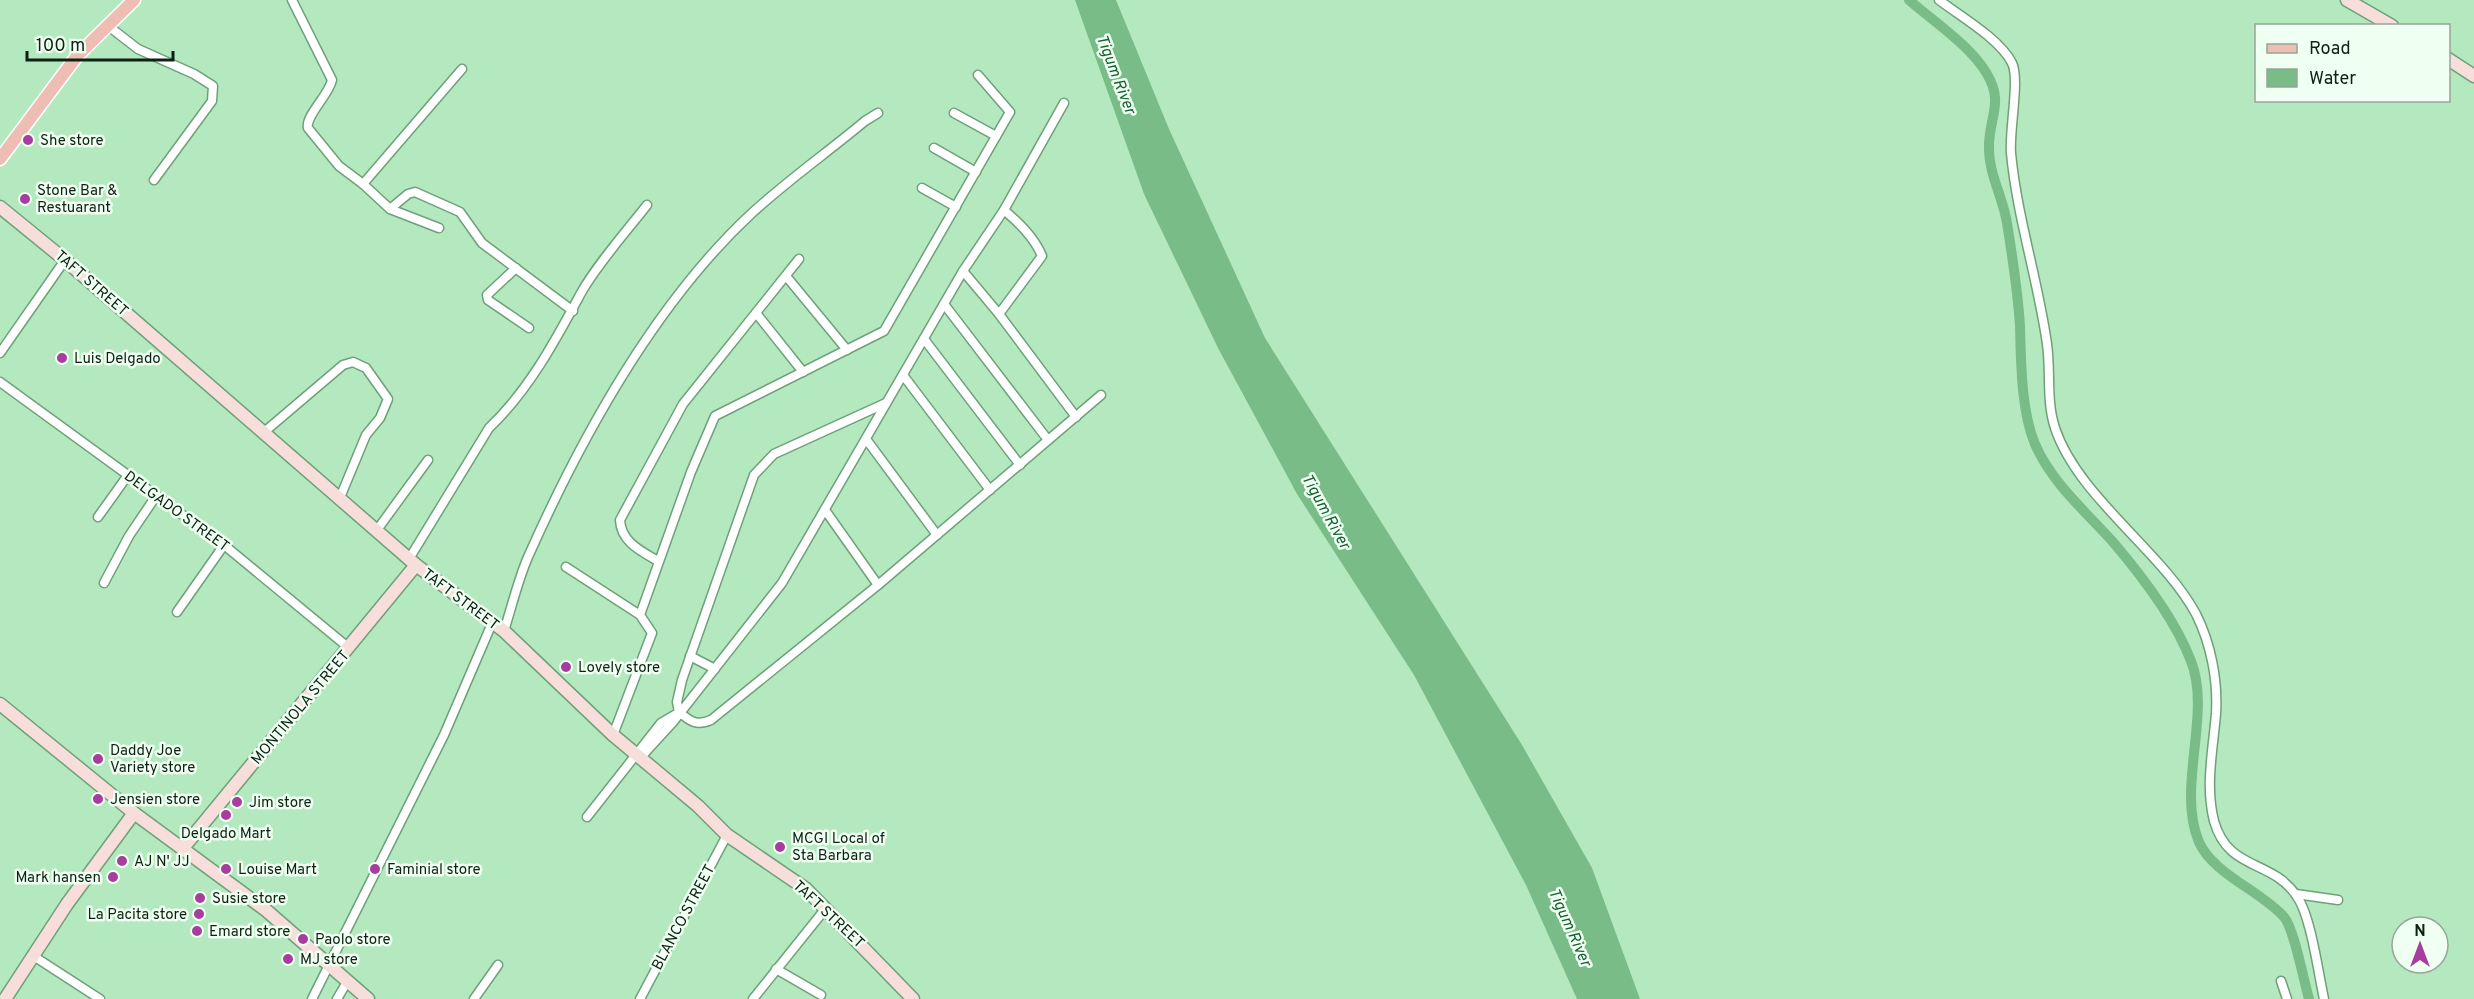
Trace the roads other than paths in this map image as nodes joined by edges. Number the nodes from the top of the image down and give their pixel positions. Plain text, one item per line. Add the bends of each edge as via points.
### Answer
1 (134, 0) edge
2 (292, 0) edge
3 (1939, 0) edge
4 (2347, 0) edge
5 (2389, 24) edge
6 (107, 25) junction
7 (2450, 60) edge
8 (462, 69) dead end
9 (978, 75) dead end
10 (2474, 76) edge
11 (1064, 103) dead end
12 (878, 113) dead end
13 (954, 113) dead end
14 (996, 136) junction
15 (934, 148) dead end
16 (0, 159) edge
17 (976, 172) junction
18 (154, 180) dead end
19 (363, 184) junction
20 (922, 188) dead end
21 (647, 205) dead end
22 (0, 207) edge
23 (956, 207) junction
24 (390, 209) junction
25 (1004, 210) junction
26 (439, 228) dead end
27 (799, 259) dead end
28 (65, 260) junction
29 (516, 268) junction
30 (963, 272) junction
31 (786, 276) junction
32 (944, 304) junction
33 (573, 311) junction
34 (756, 313) junction
35 (999, 314) junction
36 (529, 328) dead end
37 (924, 339) junction
38 (848, 350) junction
39 (0, 353) edge
40 (803, 372) junction
41 (903, 375) junction
42 (0, 382) edge
43 (1101, 394) dead end
44 (886, 403) junction
45 (1076, 417) junction
46 (263, 432) junction
47 (866, 439) junction
48 (1048, 440) junction
49 (428, 460) dead end
50 (1020, 465) junction
51 (128, 475) junction
52 (990, 490) junction
53 (156, 496) junction
54 (339, 500) junction
55 (825, 510) junction
56 (98, 517) dead end
57 (376, 530) junction
58 (937, 535) junction
59 (224, 545) junction
60 (658, 561) junction
61 (412, 562) junction
62 (566, 567) dead end
63 (104, 583) dead end
64 (878, 585) junction
65 (177, 612) dead end
66 (640, 615) junction
67 (493, 621) junction
68 (504, 631) junction
69 (348, 648) junction
70 (690, 656) junction
71 (715, 669) junction
72 (0, 704) edge
73 (679, 712) junction
74 (613, 735) junction
75 (638, 755) junction
76 (134, 813) junction
77 (587, 817) dead end
78 (727, 835) junction
79 (183, 848) junction
80 (2296, 894) junction
81 (2338, 900) dead end
82 (826, 908) junction
83 (35, 957) junction
84 (498, 965) dead end
85 (329, 967) junction
86 (776, 969) junction
87 (2281, 981) dead end
88 (347, 982) junction
89 (821, 995) dead end
90 (5, 999) edge
91 (100, 999) edge
92 (312, 999) edge
93 (337, 999) edge
94 (368, 999) edge
95 (474, 999) edge
96 (640, 999) edge
97 (753, 999) edge
98 (913, 999) edge
99 (2287, 999) edge
100 (2324, 999) edge

1 - 6 main road
2 - 19 street via 332,80 308,128 339,166
3 - 80 street via 2006,52 2014,66 2011,152 2048,346 2050,411 2061,443 2095,493 2195,614 2215,670 2211,792 2220,837 2230,852 2273,874
4 - 5 main road
6 - 16 main road via 77,56
6 - 18 street via 138,49 213,86 212,101
7 - 10 main road
8 - 19 street
9 - 14 street via 1010,112
11 - 25 street
12 - 68 street via 752,213 661,318 597,418 528,559
13 - 14 street
14 - 17 street
15 - 17 street
17 - 23 street
19 - 24 street
20 - 23 street
21 - 33 street via 582,291
22 - 28 main road, TAFT STREET
23 - 38 street via 884,332
24 - 26 street
24 - 29 street via 415,192 451,208 467,219 482,243
25 - 30 street
25 - 35 street via 1020,224 1042,256
27 - 31 street
28 - 39 street
28 - 46 main road, TAFT STREET
29 - 33 street
29 - 36 street via 487,295 488,300
30 - 32 street
30 - 35 street
31 - 34 street
31 - 38 street
32 - 37 street
32 - 48 street
33 - 61 street via 541,365 489,428
34 - 40 street
34 - 60 street via 683,404 620,520 620,530 629,543
35 - 45 street
37 - 41 street
37 - 50 street
38 - 40 street
40 - 60 street via 715,416
41 - 44 street
41 - 52 street
42 - 51 street, DELGADO STREET
43 - 45 street
44 - 47 street
44 - 70 street via 774,454 761,465 754,475
45 - 48 street
46 - 54 main road, TAFT STREET
46 - 54 street via 343,365 353,362 366,368 388,399 387,407 366,435
47 - 55 street
47 - 58 street
48 - 50 street
49 - 57 street
50 - 52 street
51 - 53 street, DELGADO STREET
51 - 56 street
52 - 58 street
53 - 59 street, DELGADO STREET
53 - 63 street
54 - 57 main road, TAFT STREET
55 - 64 street
55 - 71 street via 782,583
57 - 61 main road, TAFT STREET
58 - 64 street
59 - 65 street
59 - 69 street, DELGADO STREET
60 - 66 street
61 - 67 main road, TAFT STREET
61 - 69 main road, MONTINOLA STREET
62 - 66 street
64 - 73 street via 711,720 691,722
66 - 74 street via 652,633
67 - 68 main road, TAFT STREET
67 - 85 street via 444,735
68 - 74 main road, TAFT STREET
69 - 79 main road, MONTINOLA STREET
70 - 71 street
70 - 73 street via 677,702
71 - 73 street
72 - 76 main road
73 - 75 street via 667,717
74 - 75 main road, TAFT STREET
75 - 77 street
75 - 78 main road, TAFT STREET
76 - 79 main road
76 - 83 main road via 67,904
78 - 82 main road, TAFT STREET via 806,889
78 - 96 street, BLANCO STREET
79 - 85 main road via 267,911
80 - 81 street
80 - 100 street
82 - 86 street
82 - 98 main road, TAFT STREET
83 - 90 main road
83 - 91 street
84 - 95 street
85 - 88 main road
85 - 92 street
86 - 89 street
86 - 97 street
87 - 99 street
88 - 93 street
88 - 94 main road

